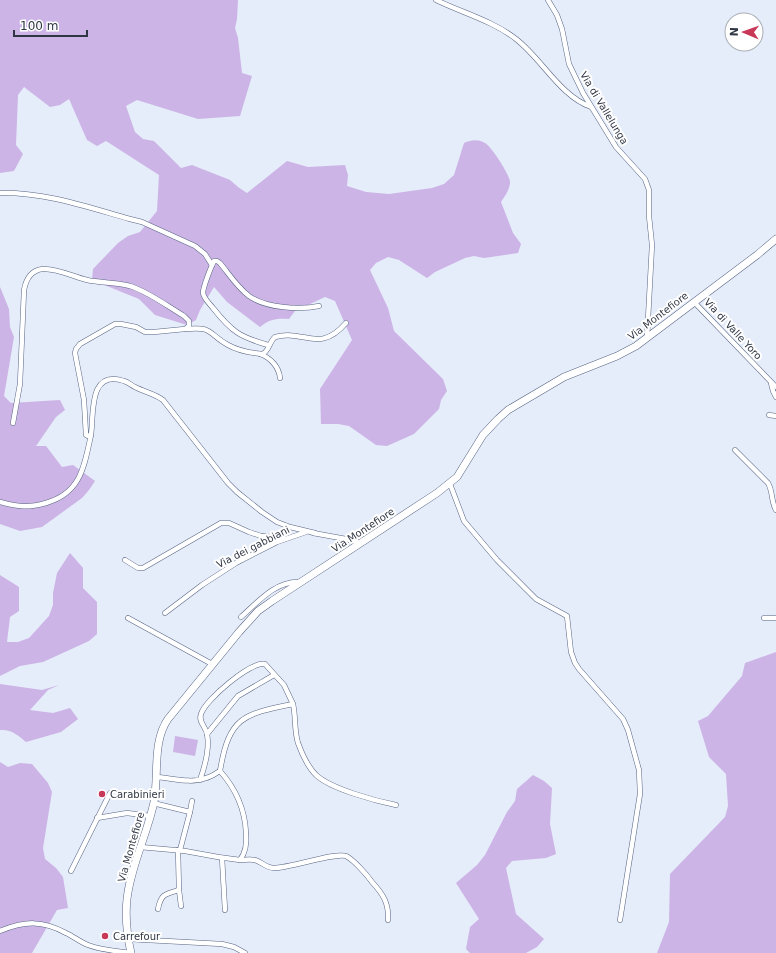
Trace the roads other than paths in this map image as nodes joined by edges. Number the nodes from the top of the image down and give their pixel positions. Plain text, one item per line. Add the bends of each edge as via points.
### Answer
1 (436, 0) edge
2 (548, 0) edge
3 (591, 107) junction
4 (0, 194) edge
5 (776, 239) edge
6 (212, 265) junction
7 (694, 302) junction
8 (319, 306) dead end
9 (346, 323) dead end
10 (180, 330) junction
11 (647, 338) junction
12 (268, 345) junction
13 (260, 354) junction
14 (280, 378) dead end
15 (771, 383) junction
16 (776, 387) edge
17 (776, 397) edge
18 (769, 414) dead end
19 (776, 416) edge
20 (13, 423) dead end
21 (91, 435) junction
22 (735, 450) dead end
23 (450, 484) junction
24 (0, 502) edge
25 (776, 510) edge
26 (316, 533) junction
27 (288, 538) junction
28 (360, 543) junction
29 (125, 560) dead end
30 (301, 582) junction
31 (165, 613) dead end
32 (128, 618) dead end
33 (241, 618) dead end
34 (764, 618) dead end
35 (776, 618) edge
36 (212, 664) junction
37 (274, 675) junction
38 (293, 704) junction
39 (208, 734) junction
40 (220, 771) junction
41 (156, 776) junction
42 (200, 780) junction
43 (110, 793) dead end
44 (192, 801) dead end
45 (153, 803) junction
46 (396, 805) dead end
47 (190, 812) junction
48 (150, 816) junction
49 (97, 818) junction
50 (140, 847) junction
51 (179, 850) junction
52 (222, 858) junction
53 (240, 860) junction
54 (71, 871) dead end
55 (180, 890) junction
56 (181, 906) dead end
57 (158, 909) dead end
58 (225, 910) dead end
59 (388, 920) dead end
60 (620, 920) dead end
61 (0, 931) edge
62 (128, 939) junction
63 (131, 953) edge
64 (245, 953) edge

1 - 3 street via 511,35 530,51 566,92
2 - 3 street, Via di Vallelunga via 561,26 570,67
3 - 11 street, Via di Vallelunga via 616,147 649,186 652,245
4 - 6 street via 18,193 59,199 142,222 195,246 205,254
5 - 7 main road, Via Montefiore
6 - 8 street via 214,261 218,261 242,290 260,301 298,308
6 - 12 street via 204,288 205,298 233,330
7 - 11 main road, Via Montefiore
7 - 15 street, Via di Valle Yoro
9 - 12 street via 338,332 327,338 317,340 278,336
10 - 13 street via 205,329 228,345
10 - 20 street via 189,327 190,322 186,318 135,288 87,280 52,269 38,270 27,280 24,290 20,384
10 - 21 street via 146,332 136,327 115,324 79,345 75,353 84,400 85,433 87,436
11 - 23 main road, Via Montefiore via 617,356 564,377 505,412 483,435 460,473
12 - 13 street via 265,353
13 - 14 street via 275,365
15 - 16 street, Via di Valle Yoro
15 - 17 street
18 - 19 street
21 - 24 street via 84,466 65,495 32,507
21 - 26 street via 92,404 103,383 125,381 136,388 155,394 163,400 228,483 258,509 281,524
22 - 25 street via 768,483
23 - 28 main road, Via Montefiore
23 - 60 street via 464,521 493,556 531,594 567,616 570,648 575,663 618,712 627,727 638,762 640,790
26 - 27 street, Via dei gabbiani via 303,533
26 - 28 street, Via dei gabbiani
27 - 29 street via 261,536 223,523 143,568 138,568
27 - 31 street, Via dei gabbiani via 236,563
28 - 30 main road, Via Montefiore
30 - 33 street via 289,582 278,586
30 - 36 main road, Via Montefiore via 258,611
32 - 36 street
34 - 35 street
36 - 41 main road, Via Montefiore via 163,726
37 - 38 street via 285,687
37 - 39 street via 238,696
37 - 39 street via 266,664 259,664 220,690 200,715
38 - 40 street via 265,709 240,722 227,742
38 - 46 street via 298,744 316,775 348,792
39 - 42 street via 207,753
40 - 42 street
40 - 53 street via 235,791 245,817 246,846
41 - 42 street
41 - 45 main road, Via Montefiore
43 - 49 street
44 - 47 street
45 - 47 street
45 - 48 main road, Via Montefiore
47 - 51 street
48 - 49 street via 127,813
48 - 50 main road, Via Montefiore
49 - 54 street
50 - 51 street
50 - 62 main road, Via Montefiore via 127,899
51 - 52 street
51 - 55 street
52 - 53 street
52 - 58 street
53 - 59 street via 254,860 276,868 333,856 346,856 370,878 382,894 388,907
55 - 56 street
55 - 57 street via 162,896
61 - 63 street via 16,925 37,923 66,932 93,947
62 - 63 main road, Via Montefiore
62 - 64 street via 222,944

